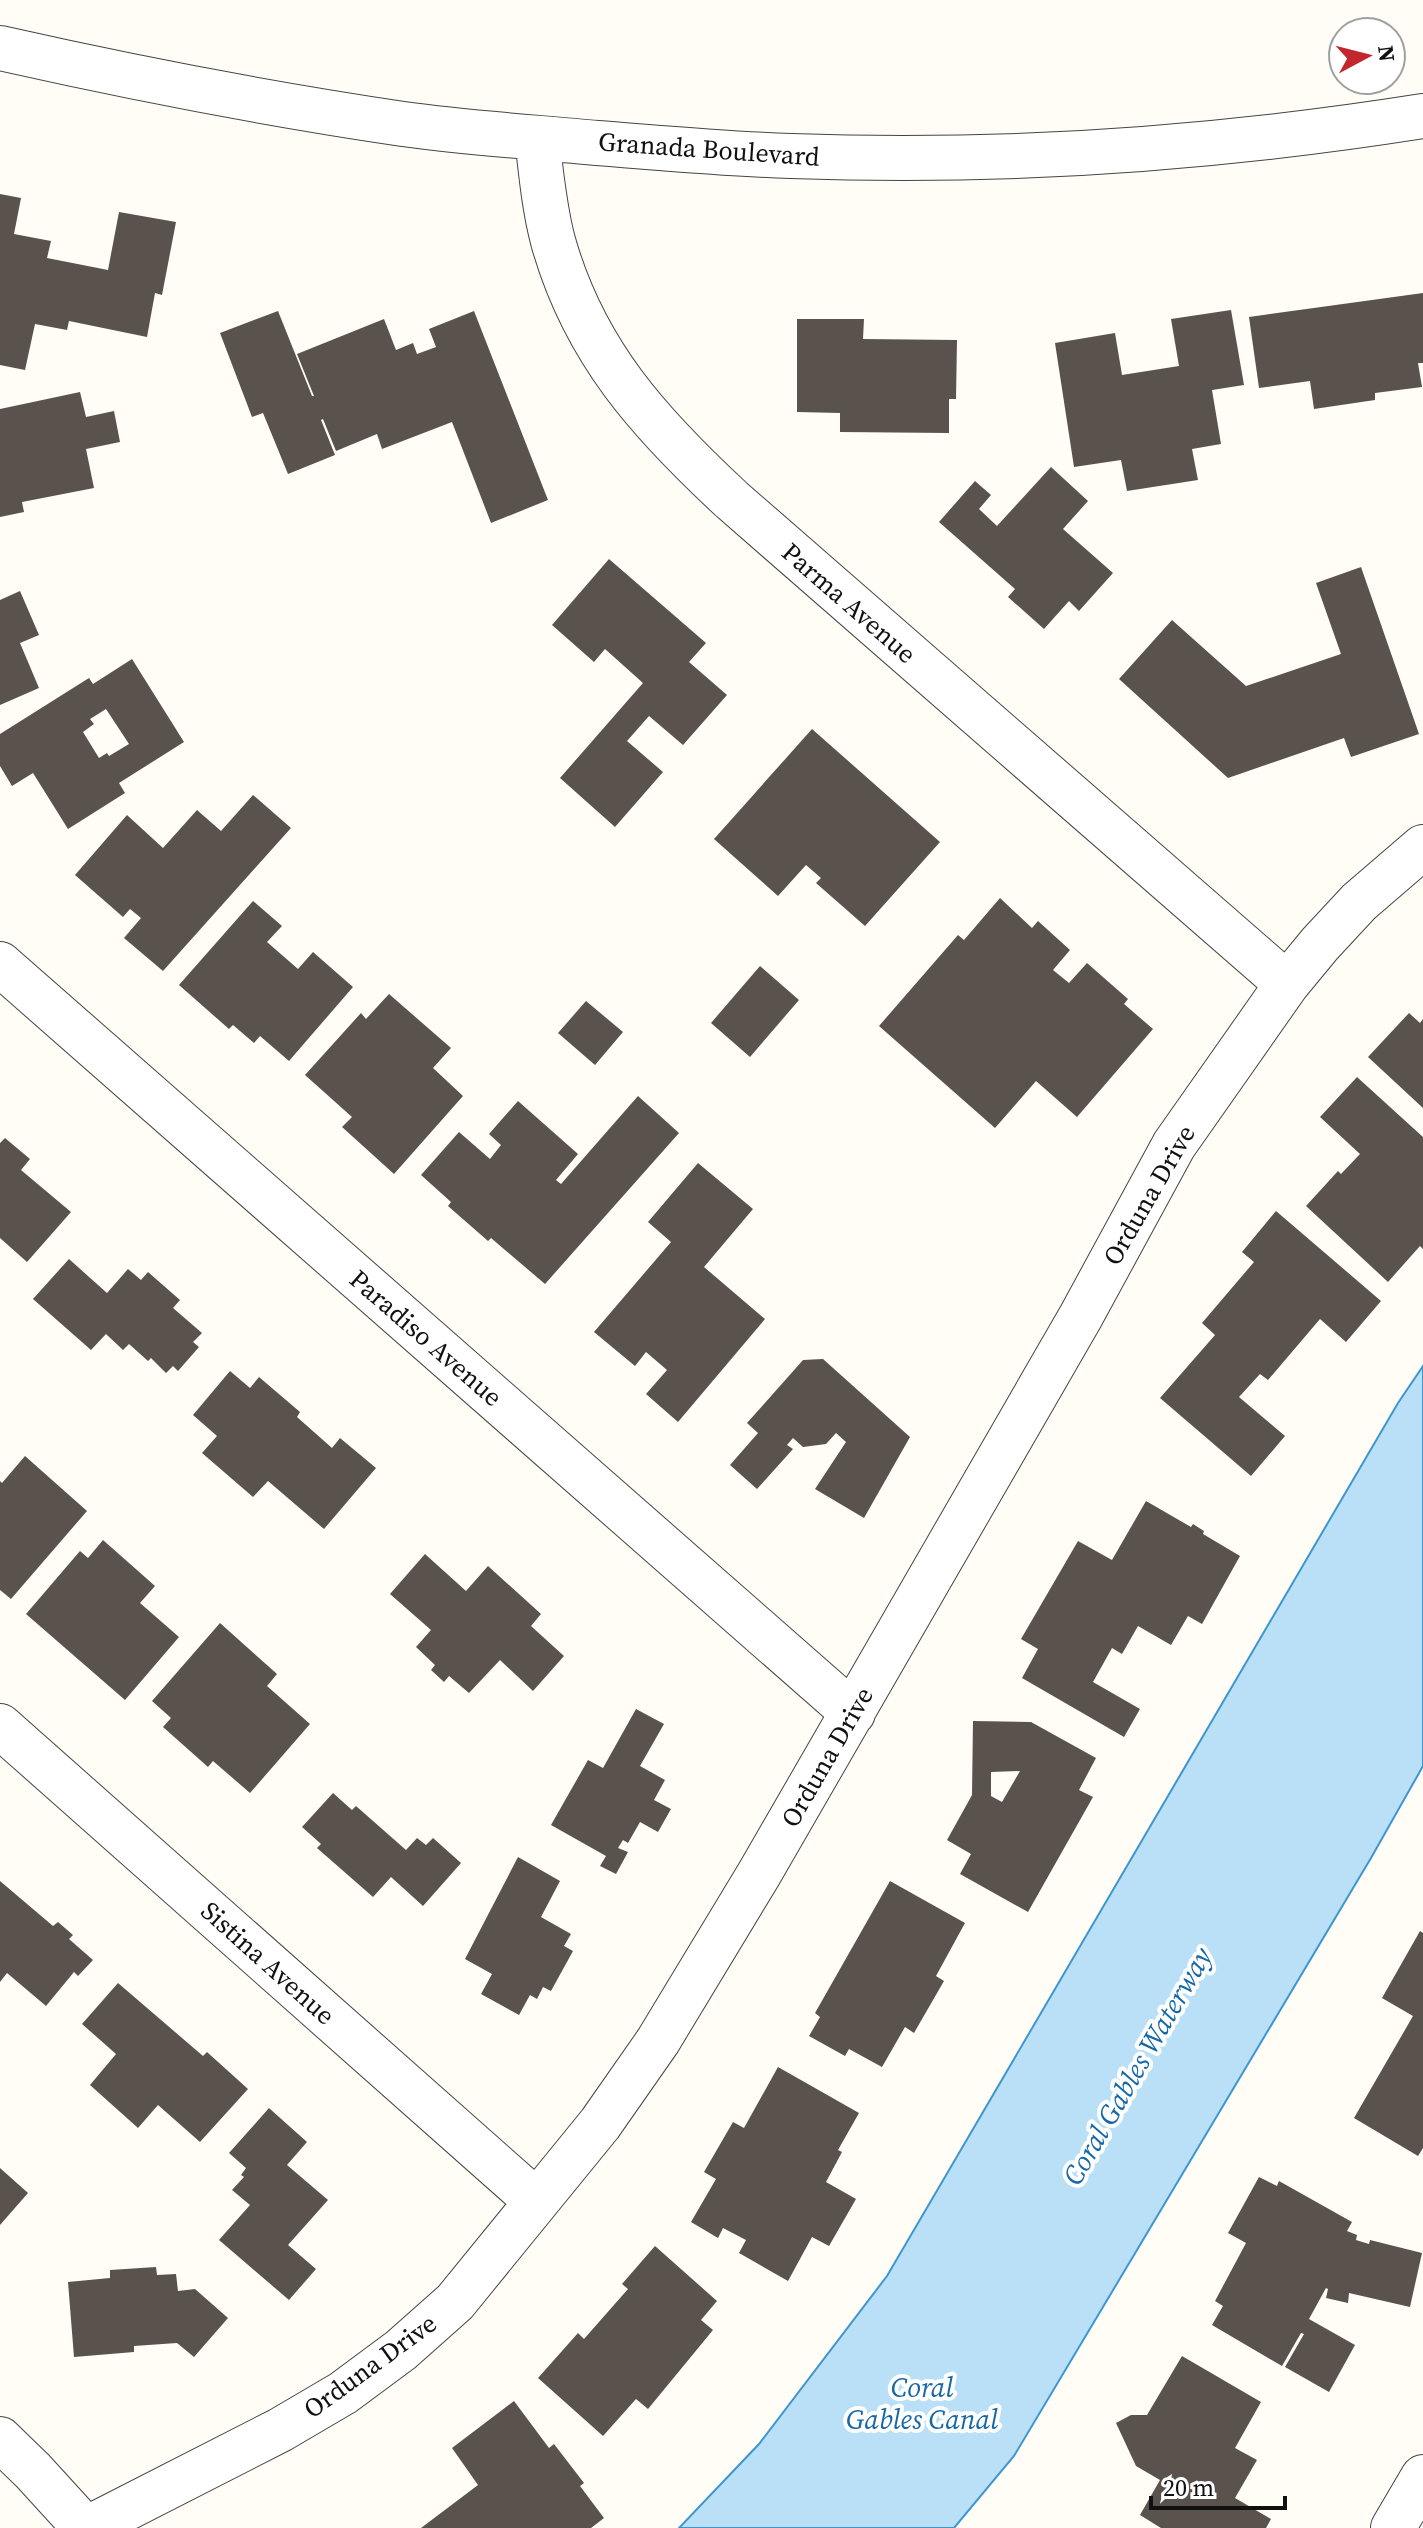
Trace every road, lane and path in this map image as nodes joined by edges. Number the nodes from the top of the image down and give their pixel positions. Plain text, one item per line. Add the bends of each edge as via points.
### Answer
1 (0, 48) edge
2 (1423, 116) edge
3 (537, 138) junction
4 (1423, 847) edge
5 (0, 964) edge
6 (1287, 984) junction
7 (853, 1713) junction
8 (0, 1726) edge
9 (536, 2201) junction
10 (0, 2439) edge
11 (1423, 2477) edge
12 (86, 2528) edge
13 (1393, 2528) edge

1 - 3 street, Granada Boulevard via 174,86 405,124
2 - 3 street, Granada Boulevard via 1200,145 975,157 791,156
3 - 6 street, Parma Avenue via 553,240 569,286 610,366 651,421 732,500
4 - 6 street, Orduna Drive via 1359,902
5 - 7 street, Paradiso Avenue
6 - 7 street, Orduna Drive via 1174,1145
7 - 9 street, Orduna Drive via 658,2041 600,2124
8 - 9 street, Sistina Avenue
9 - 12 street, Orduna Drive via 455,2302 343,2393
10 - 12 street
11 - 13 street

